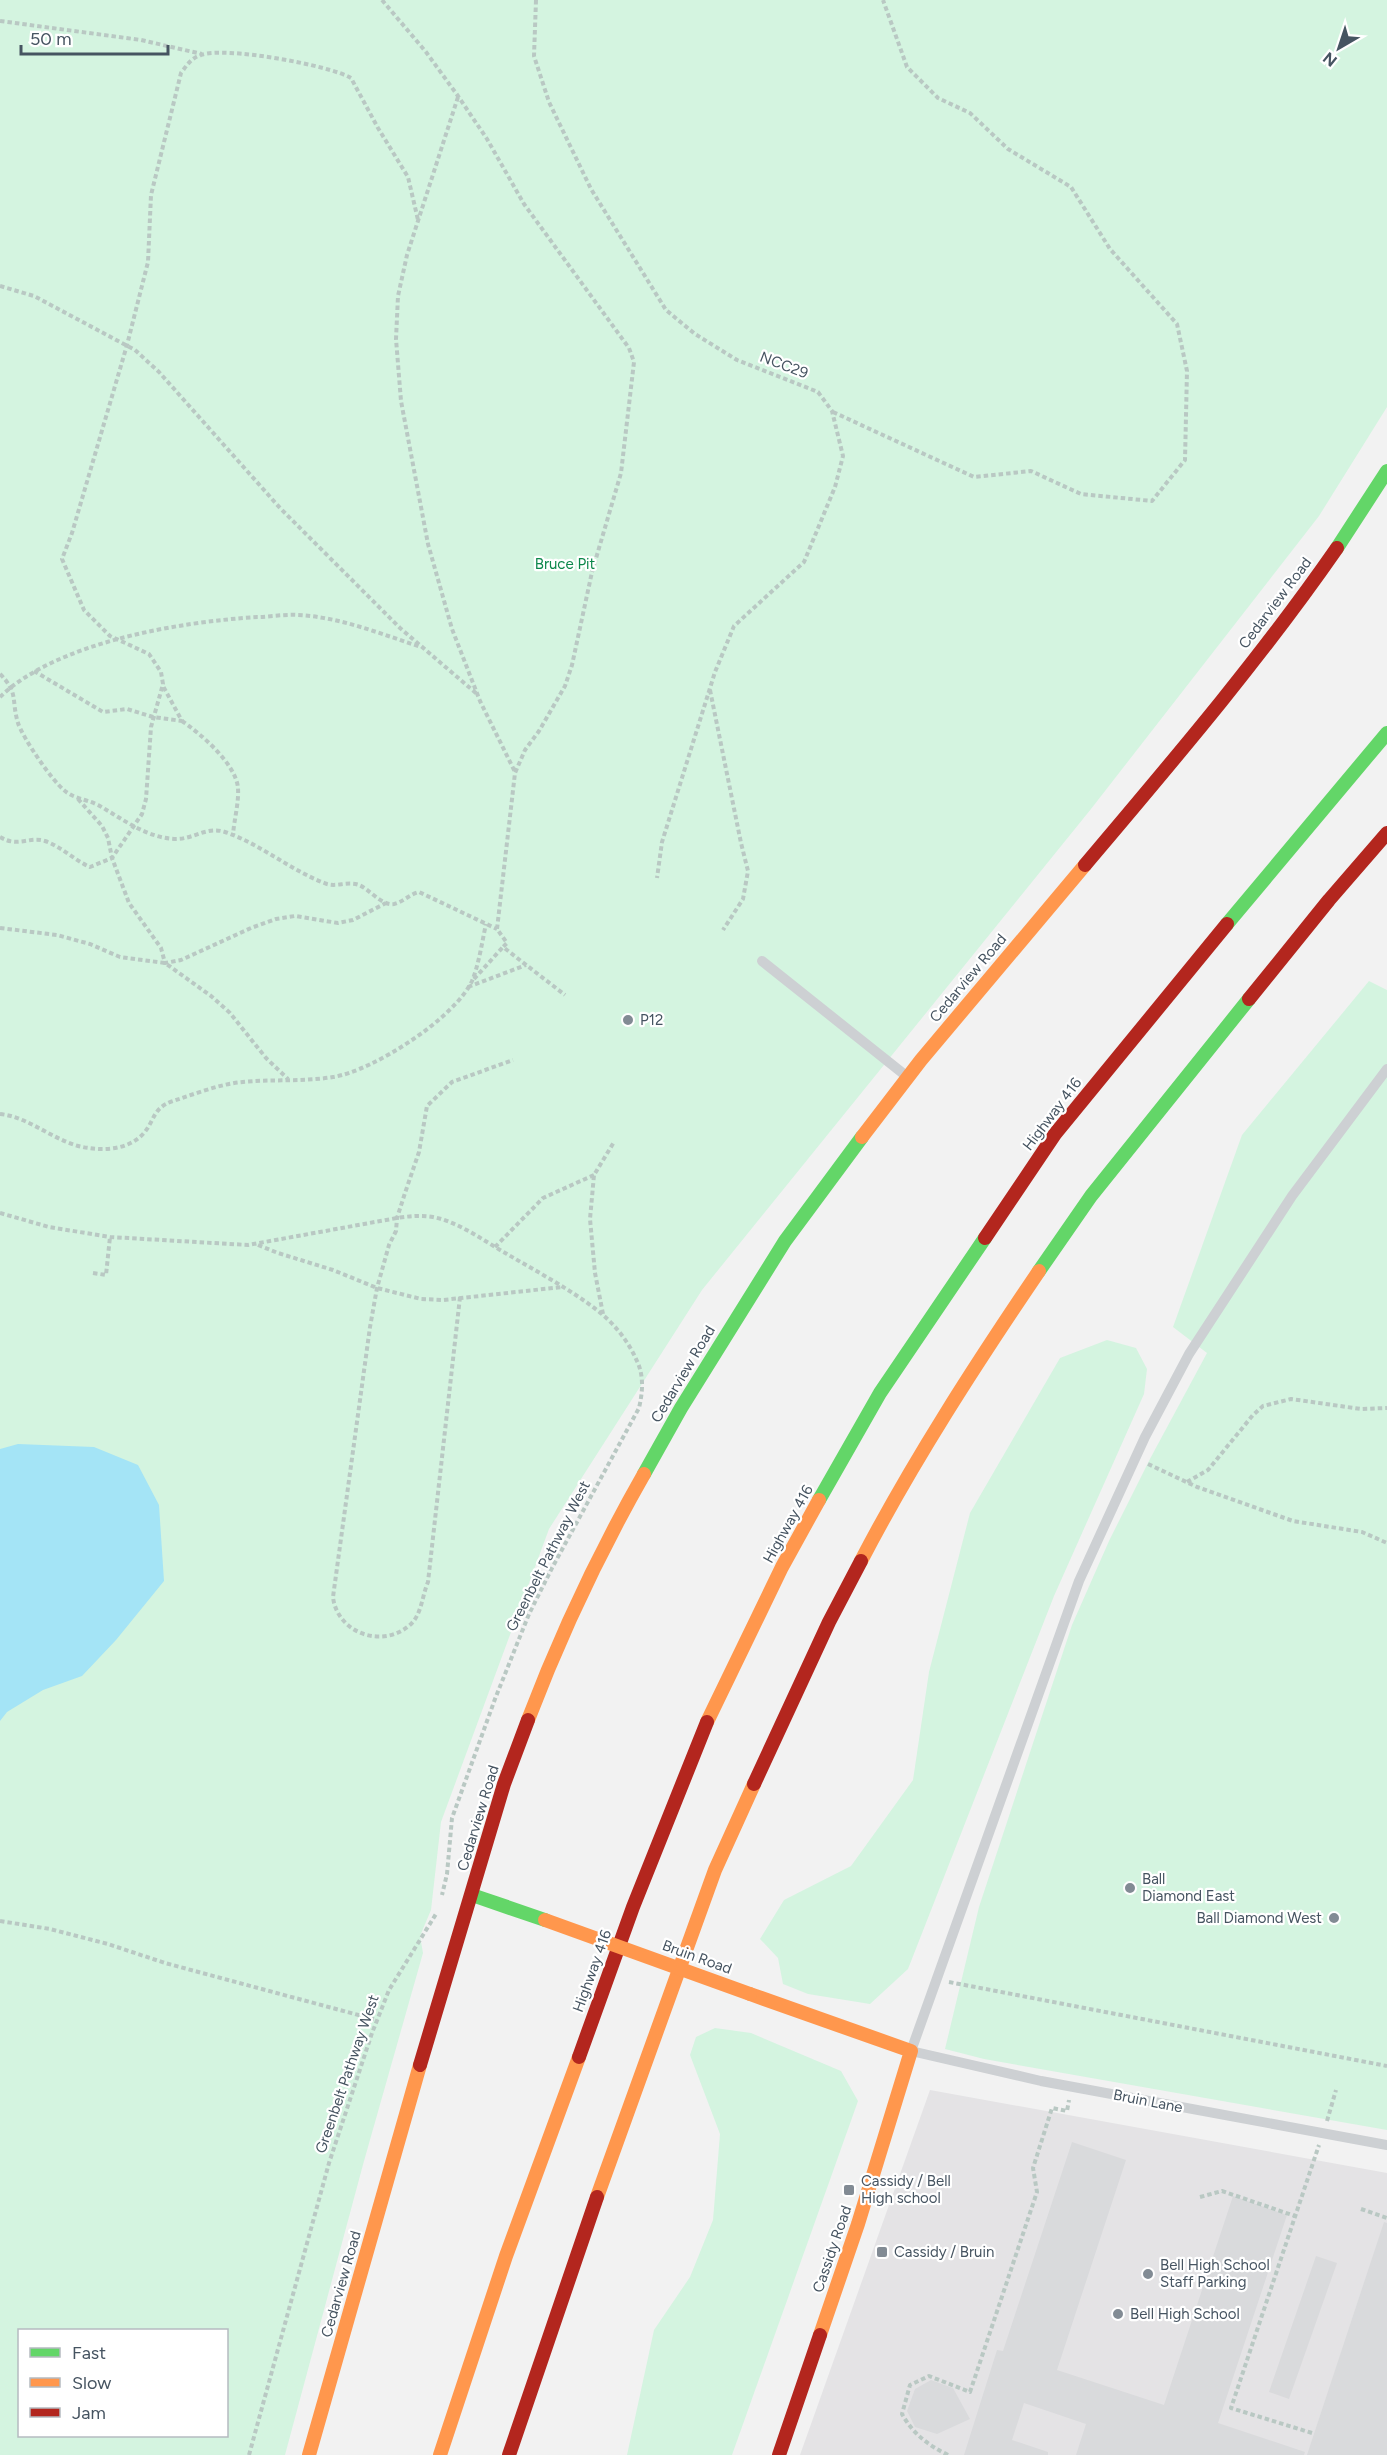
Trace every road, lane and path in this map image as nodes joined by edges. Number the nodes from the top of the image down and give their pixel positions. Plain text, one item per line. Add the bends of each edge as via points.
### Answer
1 (382, 0) edge
2 (536, 0) edge
3 (883, 0) edge
4 (0, 21) edge
5 (202, 54) junction
6 (458, 96) junction
7 (418, 220) junction
8 (0, 286) edge
9 (127, 345) junction
10 (832, 411) junction
11 (1387, 471) edge
12 (119, 640) junction
13 (424, 648) junction
14 (34, 671) junction
15 (0, 674) edge
16 (12, 686) junction
17 (163, 686) junction
18 (709, 689) junction
19 (478, 694) junction
20 (0, 697) edge
21 (153, 717) junction
22 (182, 721) junction
23 (1387, 733) edge
24 (515, 772) junction
25 (77, 799) junction
26 (134, 827) junction
27 (1387, 833) edge
28 (233, 835) junction
29 (0, 837) edge
30 (112, 858) junction
31 (657, 878) dead end
32 (387, 903) junction
33 (486, 924) junction
34 (0, 928) edge
35 (497, 929) junction
36 (723, 930) dead end
37 (504, 947) junction
38 (762, 961) dead end
39 (165, 963) junction
40 (526, 965) junction
41 (471, 982) junction
42 (468, 987) junction
43 (565, 995) dead end
44 (513, 1060) dead end
45 (1387, 1070) edge
46 (908, 1077) junction
47 (288, 1080) junction
48 (0, 1114) edge
49 (614, 1142) dead end
50 (594, 1175) junction
51 (0, 1213) edge
52 (397, 1218) junction
53 (110, 1237) junction
54 (257, 1244) junction
55 (495, 1247) junction
56 (93, 1273) dead end
57 (562, 1287) junction
58 (377, 1288) junction
59 (460, 1298) junction
60 (603, 1315) junction
61 (1387, 1408) edge
62 (1136, 1458) junction
63 (1187, 1482) junction
64 (1387, 1543) edge
65 (472, 1895) junction
66 (441, 1896) dead end
67 (439, 1908) dead end
68 (0, 1921) edge
69 (936, 1980) junction
70 (377, 2020) junction
71 (911, 2051) junction
72 (1387, 2066) edge
73 (1073, 2086) junction
74 (1336, 2090) dead end
75 (1324, 2133) junction
76 (1387, 2145) edge
77 (1200, 2197) dead end
78 (1361, 2209) dead end
79 (1295, 2216) junction
80 (1387, 2218) edge
81 (1312, 2433) dead end
82 (249, 2455) edge
83 (309, 2455) edge
84 (440, 2455) edge
85 (509, 2455) edge
86 (779, 2455) edge
87 (948, 2455) edge

1 - 6 path
2 - 10 path, NCC29 via 534,56 549,102 591,189 666,310 737,360 819,392
3 - 10 path via 907,67 938,98 970,112 1008,149 1071,187 1110,249 1177,324 1187,371 1185,460 1152,501 1081,494 1031,471 974,477
4 - 5 path via 141,40
5 - 7 path via 233,52 318,65 351,78 408,177
5 - 9 path via 181,73 166,127 151,195 148,262
6 - 7 path
6 - 24 path via 524,204 629,348 633,362 621,472 592,572 572,664 565,686
7 - 19 path via 398,296 396,339 401,401 428,544 452,629
8 - 9 path via 34,296
9 - 12 path via 62,558 84,610
9 - 13 path via 159,372 280,508
10 - 18 path, NCC29 via 843,456 835,487 804,562 734,626
11 - 46 main road, Cedarview Road via 1292,611 1180,752
12 - 13 path via 230,619 298,615 359,626
12 - 14 path
12 - 17 path via 149,654 161,672
13 - 19 path
14 - 16 path
14 - 21 path via 103,712 127,709
15 - 16 path
16 - 20 path
16 - 25 path via 19,725 27,740 62,789
17 - 21 path
17 - 22 path
18 - 31 path, NCC29 via 662,842
18 - 36 path via 748,871 743,899
19 - 24 path
21 - 22 path
21 - 26 path via 146,799
22 - 28 path via 217,752 238,785
23 - 84 main road, Highway 416 via 1055,1134 880,1393 782,1567 698,1740 633,1907 506,2256
24 - 35 path
25 - 26 path via 95,804
25 - 30 path via 102,826
26 - 28 path via 178,839 211,830
26 - 30 path
27 - 85 main road via 1091,1196 936,1430 880,1524 828,1622 715,1870 580,2243
28 - 32 path via 330,885 360,885
29 - 30 path via 20,843 43,840 90,867
30 - 39 path via 129,903 161,948
32 - 33 path via 394,904 419,892
32 - 39 path via 338,923 295,916 276,919 181,960
33 - 35 path
33 - 41 path
34 - 39 path via 57,935 120,957
35 - 37 path via 507,943
37 - 40 path
37 - 41 path
38 - 46 lane
39 - 47 path via 230,1012
40 - 42 path
40 - 43 path
41 - 42 path
42 - 47 path via 453,1007 427,1029 370,1064 336,1077
44 - 52 path via 452,1082 427,1106 419,1152
45 - 62 lane via 1292,1196 1189,1354
46 - 65 main road, Cedarview Road via 785,1241 636,1486 545,1676 504,1784
47 - 48 path via 239,1082 169,1102 155,1113 144,1133 129,1145 117,1147 88,1148
49 - 50 path
50 - 55 path via 543,1198
50 - 60 path via 590,1219
51 - 53 path, Greenbelt Pathway West via 49,1227
52 - 54 path, Greenbelt Pathway West
52 - 55 path, Greenbelt Pathway West via 435,1217
52 - 58 path
53 - 54 path, Greenbelt Pathway West
53 - 56 path via 106,1275
54 - 58 path
55 - 57 path, Greenbelt Pathway West
57 - 59 path
57 - 60 path, Greenbelt Pathway West
58 - 59 path via 421,1299
58 - 59 path via 333,1597 334,1608 345,1624 364,1636 380,1637 408,1627 417,1617 428,1582
60 - 66 path, Greenbelt Pathway West via 637,1359 643,1392 639,1407 529,1614 452,1818
61 - 63 path via 1361,1409 1291,1399 1263,1406 1208,1470
62 - 63 path
62 - 69 lane via 1079,1581
63 - 64 path via 1293,1521 1362,1533
65 - 71 main road, Bruin Road, bridge
65 - 83 main road, Cedarview Road via 438,2001
67 - 70 path, Greenbelt Pathway West via 389,1990
68 - 70 path via 108,1944
69 - 71 lane
69 - 72 path
70 - 82 path, Greenbelt Pathway West via 329,2163
71 - 73 lane, Bruin Lane
71 - 86 main road, Cassidy Road via 858,2224
73 - 75 lane, Bruin Lane
73 - 87 path via 1067,2111 1052,2108 1033,2168 1037,2192 970,2392 929,2376 910,2385 902,2414 906,2422 933,2448
74 - 75 path
75 - 76 lane, Bruin Lane
75 - 79 path
77 - 79 path via 1222,2191
78 - 80 path
79 - 81 path via 1230,2408

